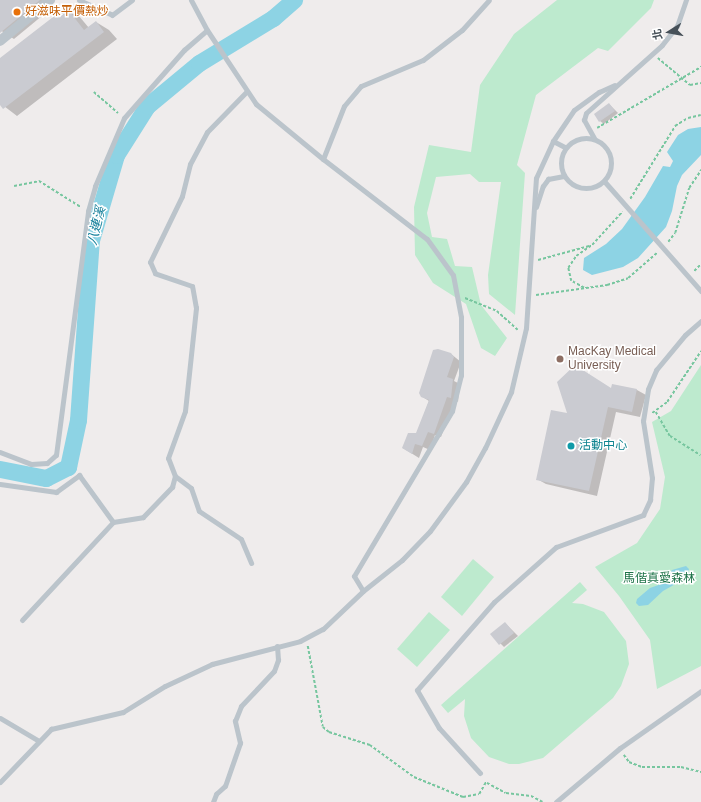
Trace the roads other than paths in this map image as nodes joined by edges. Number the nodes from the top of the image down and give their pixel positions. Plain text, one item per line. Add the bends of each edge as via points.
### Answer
1 (50, 0) edge
2 (79, 0) edge
3 (132, 0) edge
4 (191, 0) edge
5 (489, 0) edge
6 (686, 0) edge
7 (207, 30) junction
8 (0, 41) edge
9 (615, 85) junction
10 (247, 91) junction
11 (594, 138) junction
12 (553, 141) junction
13 (565, 147) junction
14 (323, 160) junction
15 (564, 176) junction
16 (604, 181) junction
17 (534, 214) junction
18 (701, 291) edge
19 (701, 321) edge
20 (0, 452) edge
21 (175, 476) junction
22 (0, 484) edge
23 (113, 522) junction
24 (251, 563) dead end
25 (363, 591) junction
26 (22, 620) dead end
27 (277, 646) junction
28 (701, 691) edge
29 (0, 718) edge
30 (39, 741) junction
31 (480, 773) road end
32 (0, 782) edge
33 (213, 802) edge
34 (556, 802) edge

1 - 8 street
2 - 3 lane via 112,15
4 - 7 lane
5 - 14 lane via 462,30 424,60 361,86 344,106
6 - 9 lane via 676,26 654,54
7 - 10 lane
7 - 20 lane via 184,50 124,118 95,186 88,211 56,455 47,463 31,464
9 - 11 lane via 586,114 584,120
9 - 12 lane via 599,92 574,110
10 - 14 lane via 256,104
10 - 21 lane via 207,132 190,164 182,196 150,262 155,273 192,286 196,308 185,410 168,458
11 - 13 lane via 585,137
11 - 16 lane via 604,144 609,152 609,173
12 - 13 lane
12 - 17 lane via 536,178
13 - 15 lane via 561,157
14 - 25 lane via 427,238 453,275 461,317 461,375 452,411 354,576
15 - 16 lane via 570,184 583,189 597,187
15 - 17 lane via 548,179 543,186
16 - 18 lane, bridge
17 - 25 lane via 525,337 511,392 466,482 430,531 402,560
19 - 31 lane via 685,335 656,370 648,388 643,421 652,478 650,500 643,515 556,547 494,602 417,690 438,728
21 - 23 lane via 172,487 143,517
21 - 24 lane via 191,488 199,511 241,539
22 - 23 lane via 56,492 79,475
23 - 26 lane
25 - 27 lane via 335,621 307,638
27 - 30 lane via 212,664 165,686 123,712 51,728
27 - 33 lane via 278,660 274,670 241,706 234,721 240,743 225,786 216,794
28 - 34 lane via 620,748
29 - 30 lane
30 - 32 lane

